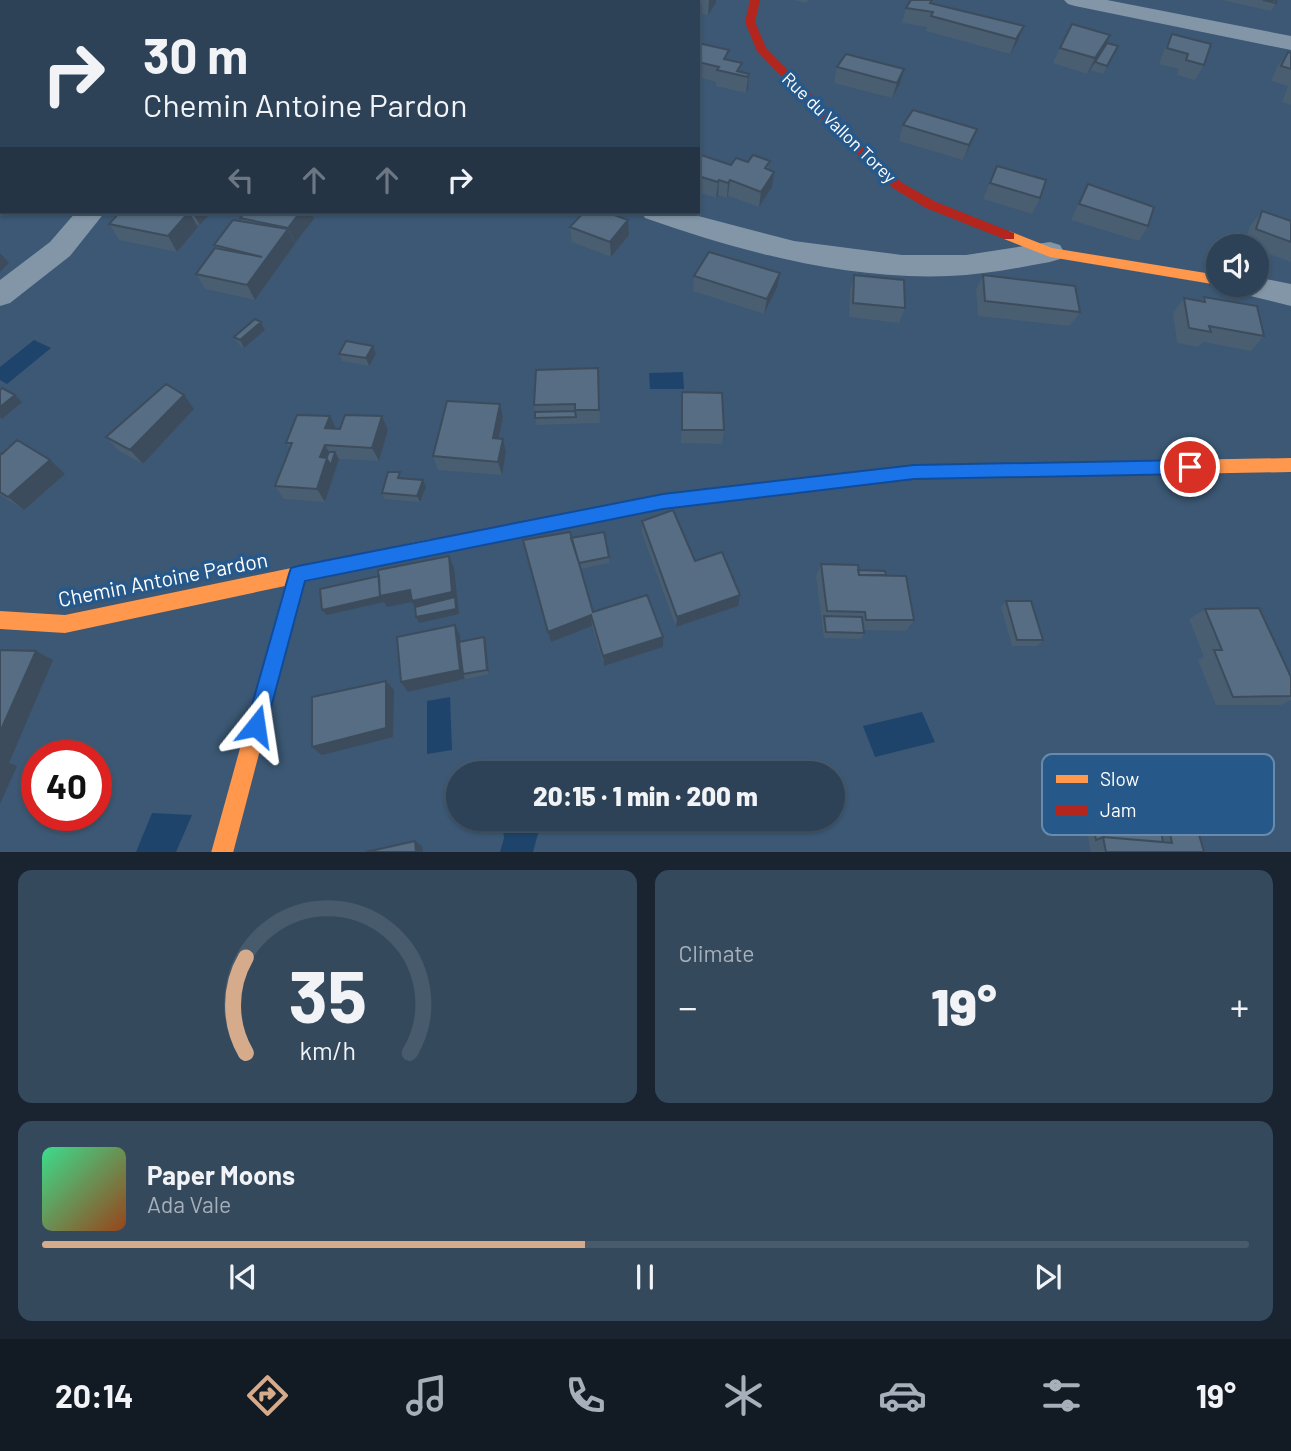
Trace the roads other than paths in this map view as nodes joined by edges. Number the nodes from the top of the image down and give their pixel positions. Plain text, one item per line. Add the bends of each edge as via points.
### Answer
1 (755, 0) edge
2 (1075, 0) edge
3 (1291, 43) edge
4 (88, 214) edge
5 (661, 214) edge
6 (1050, 252) junction
7 (1206, 278) edge
8 (1269, 290) edge
9 (0, 295) edge
10 (1291, 295) edge
11 (1285, 471) edge
12 (298, 574) junction
13 (0, 620) edge
14 (222, 852) edge

1 - 6 street, Rue du Vallon Torey via 750,25 754,40 878,169 931,205
2 - 3 street
4 - 9 street via 60,249
5 - 6 street, Rue du Vallon Torey via 736,237 863,260 939,266
6 - 7 street, Rue du Vallon Torey
8 - 10 street
11 - 12 street, Chemin Antoine Pardon via 914,472 663,501
12 - 13 street, Chemin Antoine Pardon via 65,624
12 - 14 street

